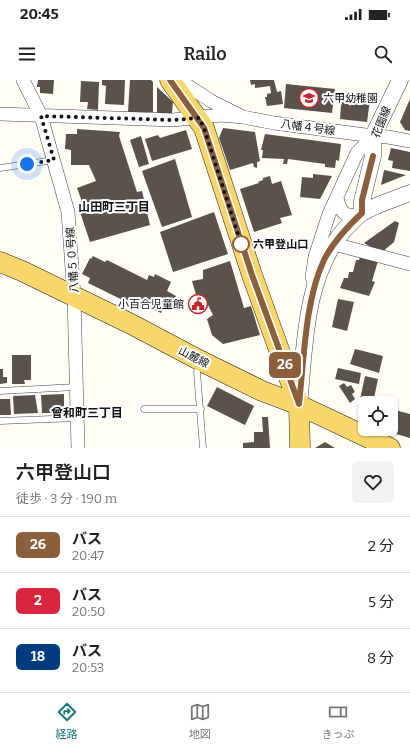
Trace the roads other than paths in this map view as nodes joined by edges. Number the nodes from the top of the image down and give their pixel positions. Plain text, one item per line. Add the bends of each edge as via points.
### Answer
1 (23, 80) edge
2 (170, 80) edge
3 (179, 80) edge
4 (400, 80) edge
5 (0, 114) edge
6 (41, 116) junction
7 (243, 117) junction
8 (199, 118) junction
9 (373, 136) junction
10 (410, 141) edge
11 (54, 160) junction
12 (0, 168) edge
13 (410, 193) edge
14 (337, 198) junction
15 (362, 213) junction
16 (334, 244) junction
17 (0, 262) edge
18 (410, 264) edge
19 (315, 284) junction
20 (74, 297) junction
21 (201, 361) junction
22 (76, 387) junction
23 (0, 392) edge
24 (299, 404) junction
25 (144, 409) dead end
26 (201, 409) junction
27 (77, 418) junction
28 (0, 421) edge
29 (78, 448) edge
30 (203, 448) edge
31 (300, 448) edge
32 (390, 448) edge

1 - 6 street, 八幡５０号線
2 - 8 main road
3 - 7 street, 八幡４号線 via 211,101
4 - 9 street, 花園線
5 - 6 street, 八幡４号線
6 - 8 street, 八幡４号線 via 173,120
6 - 11 street, 八幡５０号線
7 - 8 street, 八幡４号線 via 221,115
7 - 9 street, 八幡４号線
8 - 24 main road
9 - 10 street, 八幡４号線
9 - 14 street via 357,153
9 - 15 street, 花園線 via 373,156 362,200
11 - 12 lane
11 - 20 street, 八幡５０号線 via 68,212
13 - 15 street
14 - 15 street via 344,214 353,216
14 - 19 street via 315,256 312,276
15 - 16 street
16 - 18 street
16 - 19 street
17 - 20 main road, 山麓線
19 - 24 street
20 - 21 main road, 山麓線
20 - 22 street, 八幡５０号線
21 - 24 main road, 山麓線 via 262,390
21 - 26 lane via 197,372
22 - 23 lane
22 - 27 street, 八幡５０号線
24 - 31 main road
24 - 32 main road, 山麓線
25 - 26 lane
26 - 30 lane
27 - 28 lane
27 - 29 street, 八幡５０号線

